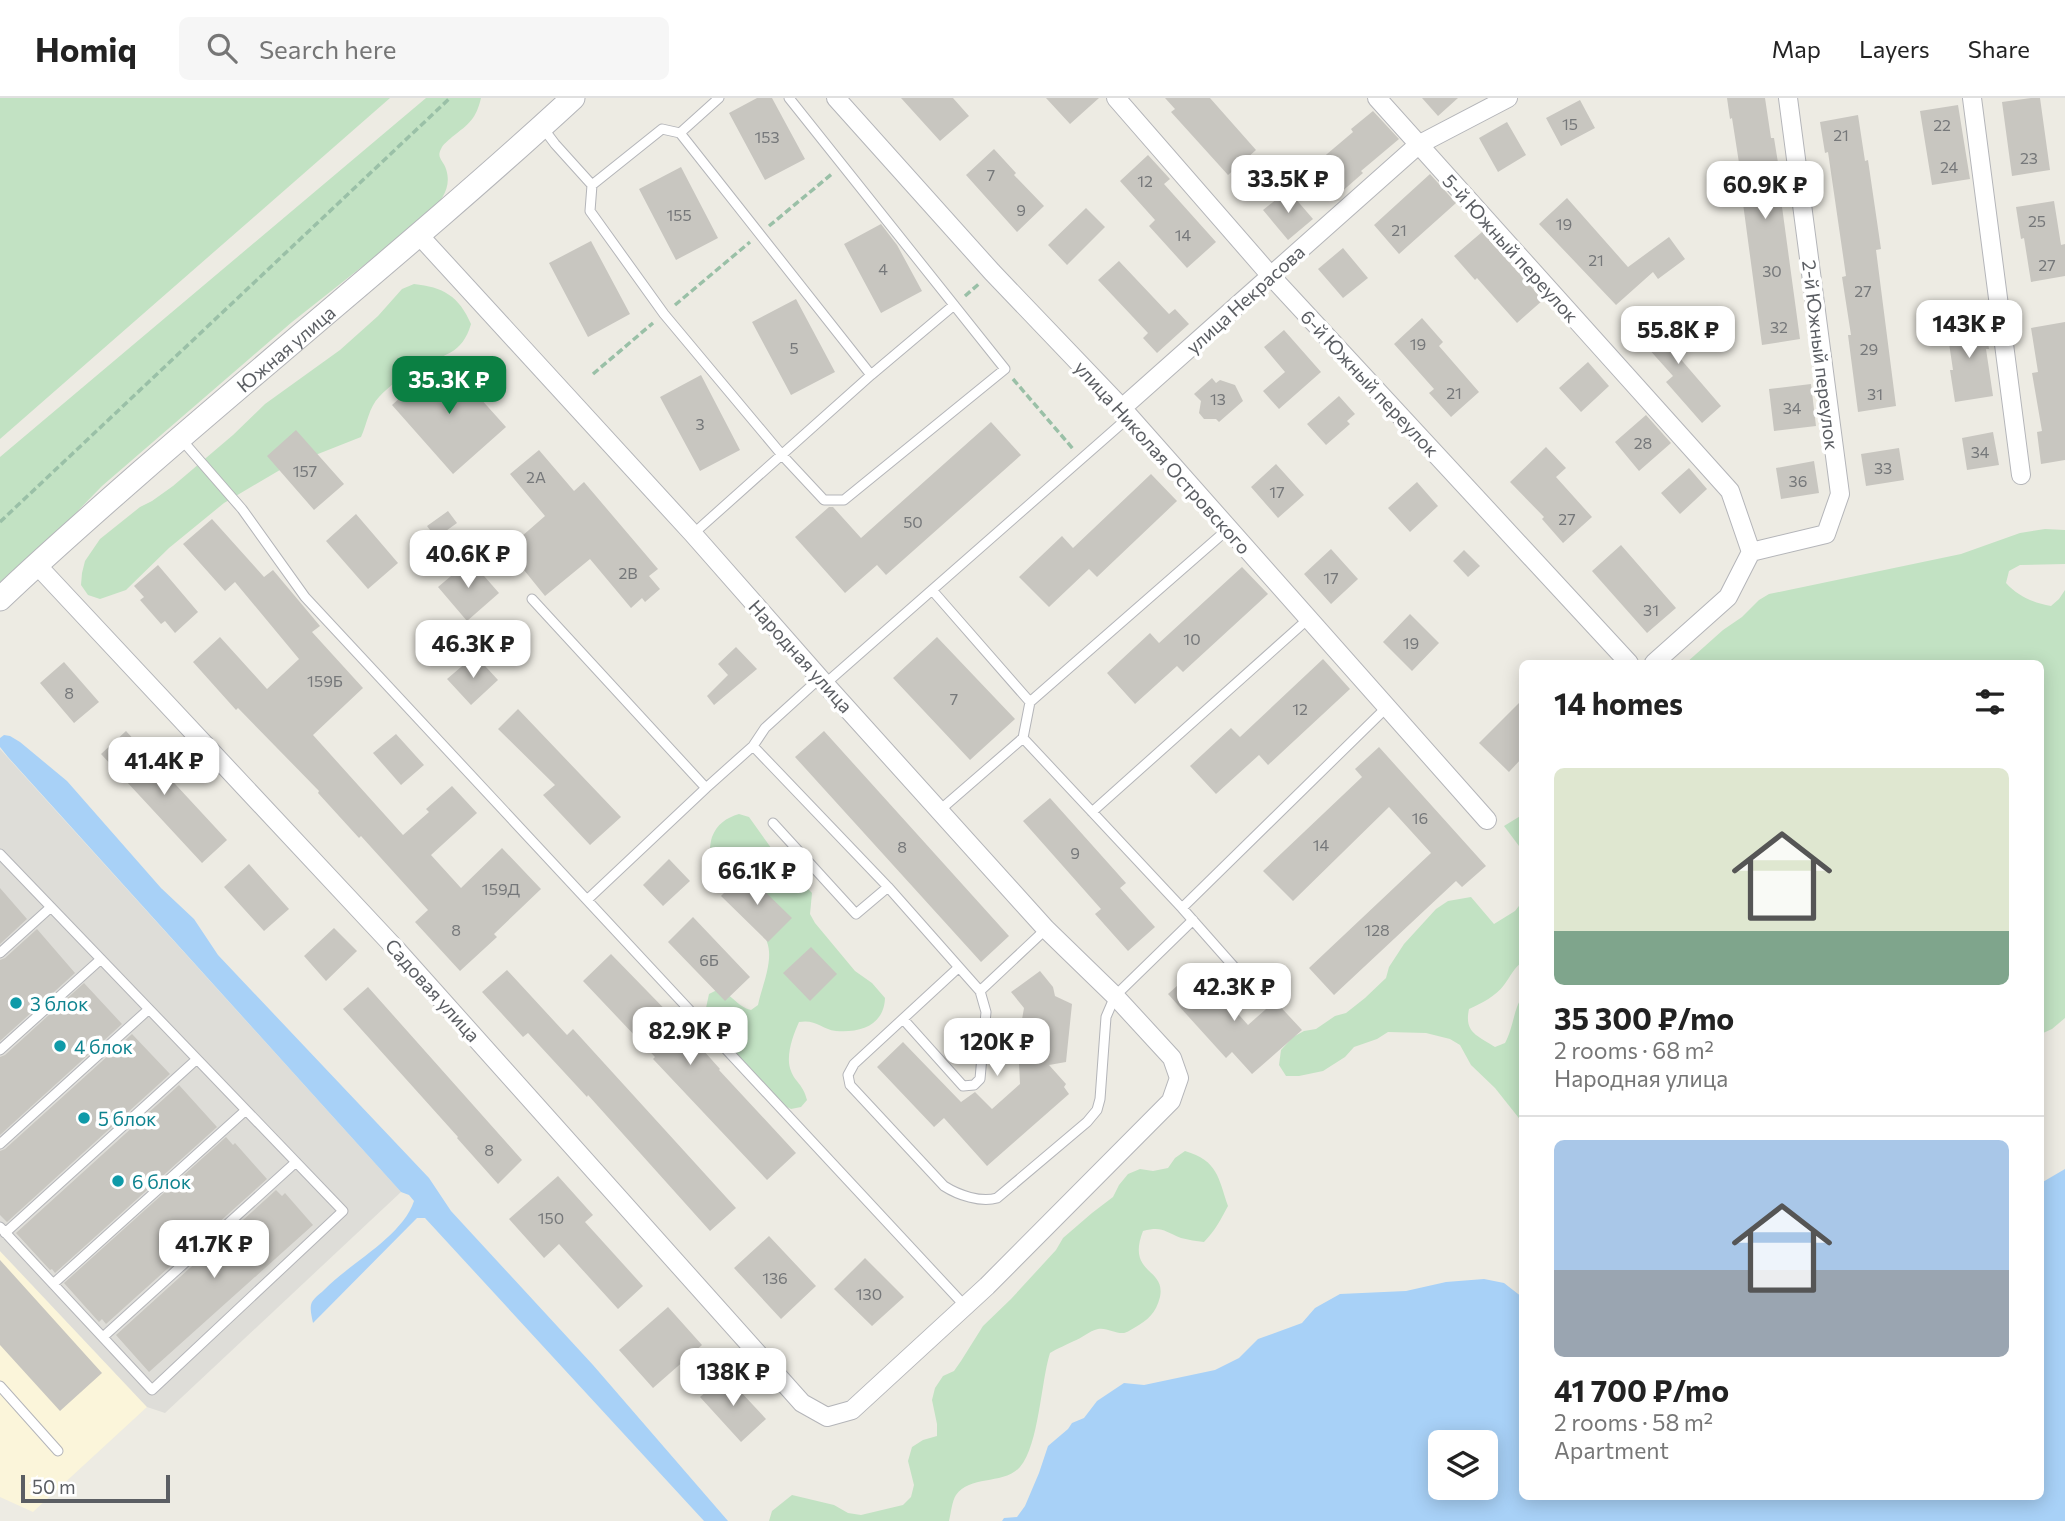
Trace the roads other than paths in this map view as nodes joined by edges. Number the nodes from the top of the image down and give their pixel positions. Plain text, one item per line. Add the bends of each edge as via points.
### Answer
1 (719, 98) edge
2 (789, 98) edge
3 (836, 98) edge
4 (1116, 98) edge
5 (1377, 98) edge
6 (1508, 98) edge
7 (1788, 98) edge
8 (1972, 98) edge
9 (555, 108) edge
10 (680, 133) junction
11 (1418, 145) junction
12 (592, 185) junction
13 (418, 234) junction
14 (1271, 276) junction
15 (954, 305) junction
16 (871, 375) junction
17 (1126, 413) junction
18 (179, 438) junction
19 (782, 455) junction
20 (2021, 475) dead end
21 (1228, 529) junction
22 (693, 534) junction
23 (1751, 552) junction
24 (36, 564) junction
25 (932, 590) junction
26 (0, 599) edge
27 (532, 599) dead end
28 (1308, 619) junction
29 (1626, 660) edge
30 (1657, 660) edge
31 (823, 681) junction
32 (1030, 702) junction
33 (1386, 708) junction
34 (1023, 738) junction
35 (753, 747) junction
36 (706, 788) junction
37 (940, 810) junction
38 (1092, 812) junction
39 (1487, 820) dead end
40 (774, 823) dead end
41 (1, 856) edge
42 (888, 887) junction
43 (587, 900) junction
44 (51, 907) junction
45 (1182, 908) junction
46 (1192, 920) junction
47 (1046, 929) junction
48 (0, 953) edge
49 (101, 959) junction
50 (958, 968) junction
51 (1243, 977) dead end
52 (980, 990) junction
53 (1115, 996) junction
54 (149, 1009) junction
55 (903, 1019) junction
56 (0, 1050) edge
57 (197, 1059) junction
58 (246, 1110) junction
59 (0, 1144) edge
60 (296, 1162) junction
61 (2, 1230) edge
62 (54, 1284) junction
63 (965, 1306) junction
64 (103, 1337) junction
65 (0, 1386) edge
66 (58, 1451) dead end

1 - 10 lane
2 - 15 lane
3 - 17 street, улица Николая Островского
4 - 14 street, 6-й Южный переулок
5 - 11 street, 5-й Южный переулок
6 - 11 street, улица Некрасова
7 - 23 street, 2-й Южный переулок via 1840,495 1826,534
8 - 20 street
9 - 12 lane via 555,144
9 - 13 street, Южная улица
10 - 12 lane via 662,128
10 - 16 lane
11 - 14 street, улица Некрасова
11 - 23 street, 5-й Южный переулок via 1730,491
12 - 19 lane via 590,211 664,314
13 - 18 street, Южная улица
13 - 22 street, Народная улица
14 - 17 street, улица Некрасова
14 - 29 street, 6-й Южный переулок
15 - 16 lane
15 - 19 lane via 1004,369 844,500 824,500
16 - 19 lane
17 - 21 street, улица Николая Островского
17 - 25 lane via 1082,459
18 - 24 street, Южная улица
18 - 43 lane via 242,509 304,597
19 - 22 lane
21 - 28 street, улица Николая Островского
21 - 32 lane
22 - 31 street, Народная улица
23 - 30 street via 1728,597
24 - 26 street, Южная улица
24 - 63 street, Садовая улица via 413,967 802,1403 827,1417 852,1410
25 - 31 lane
25 - 32 lane
27 - 36 lane
28 - 33 street, улица Николая Островского
28 - 38 lane
31 - 35 lane via 765,728
31 - 37 street, Народная улица
32 - 34 lane
33 - 39 street, улица Николая Островского
33 - 45 lane
34 - 37 lane
34 - 38 lane
35 - 36 lane
35 - 42 lane
36 - 43 lane
37 - 47 street, Народная улица
38 - 45 lane
40 - 42 lane via 856,915
41 - 44 lane
42 - 50 lane
43 - 63 lane
44 - 48 lane
44 - 49 lane
45 - 46 lane
46 - 51 lane
46 - 53 lane
47 - 52 lane
47 - 53 street, Народная улица
49 - 54 lane
49 - 56 lane
50 - 52 lane
50 - 55 lane
52 - 55 lane via 986,1012 980,1079 974,1085 964,1086
53 - 55 lane via 1106,1017 1097,1110 997,1198 989,1200 944,1186 850,1085 848,1075 854,1064
53 - 63 street, Народная улица via 1171,1058 1179,1078 1171,1101
54 - 57 lane
54 - 59 lane
57 - 58 lane
57 - 61 lane
58 - 60 lane
58 - 62 lane
60 - 64 lane
60 - 64 lane via 343,1211 152,1390
61 - 62 lane
62 - 64 lane
65 - 66 lane

